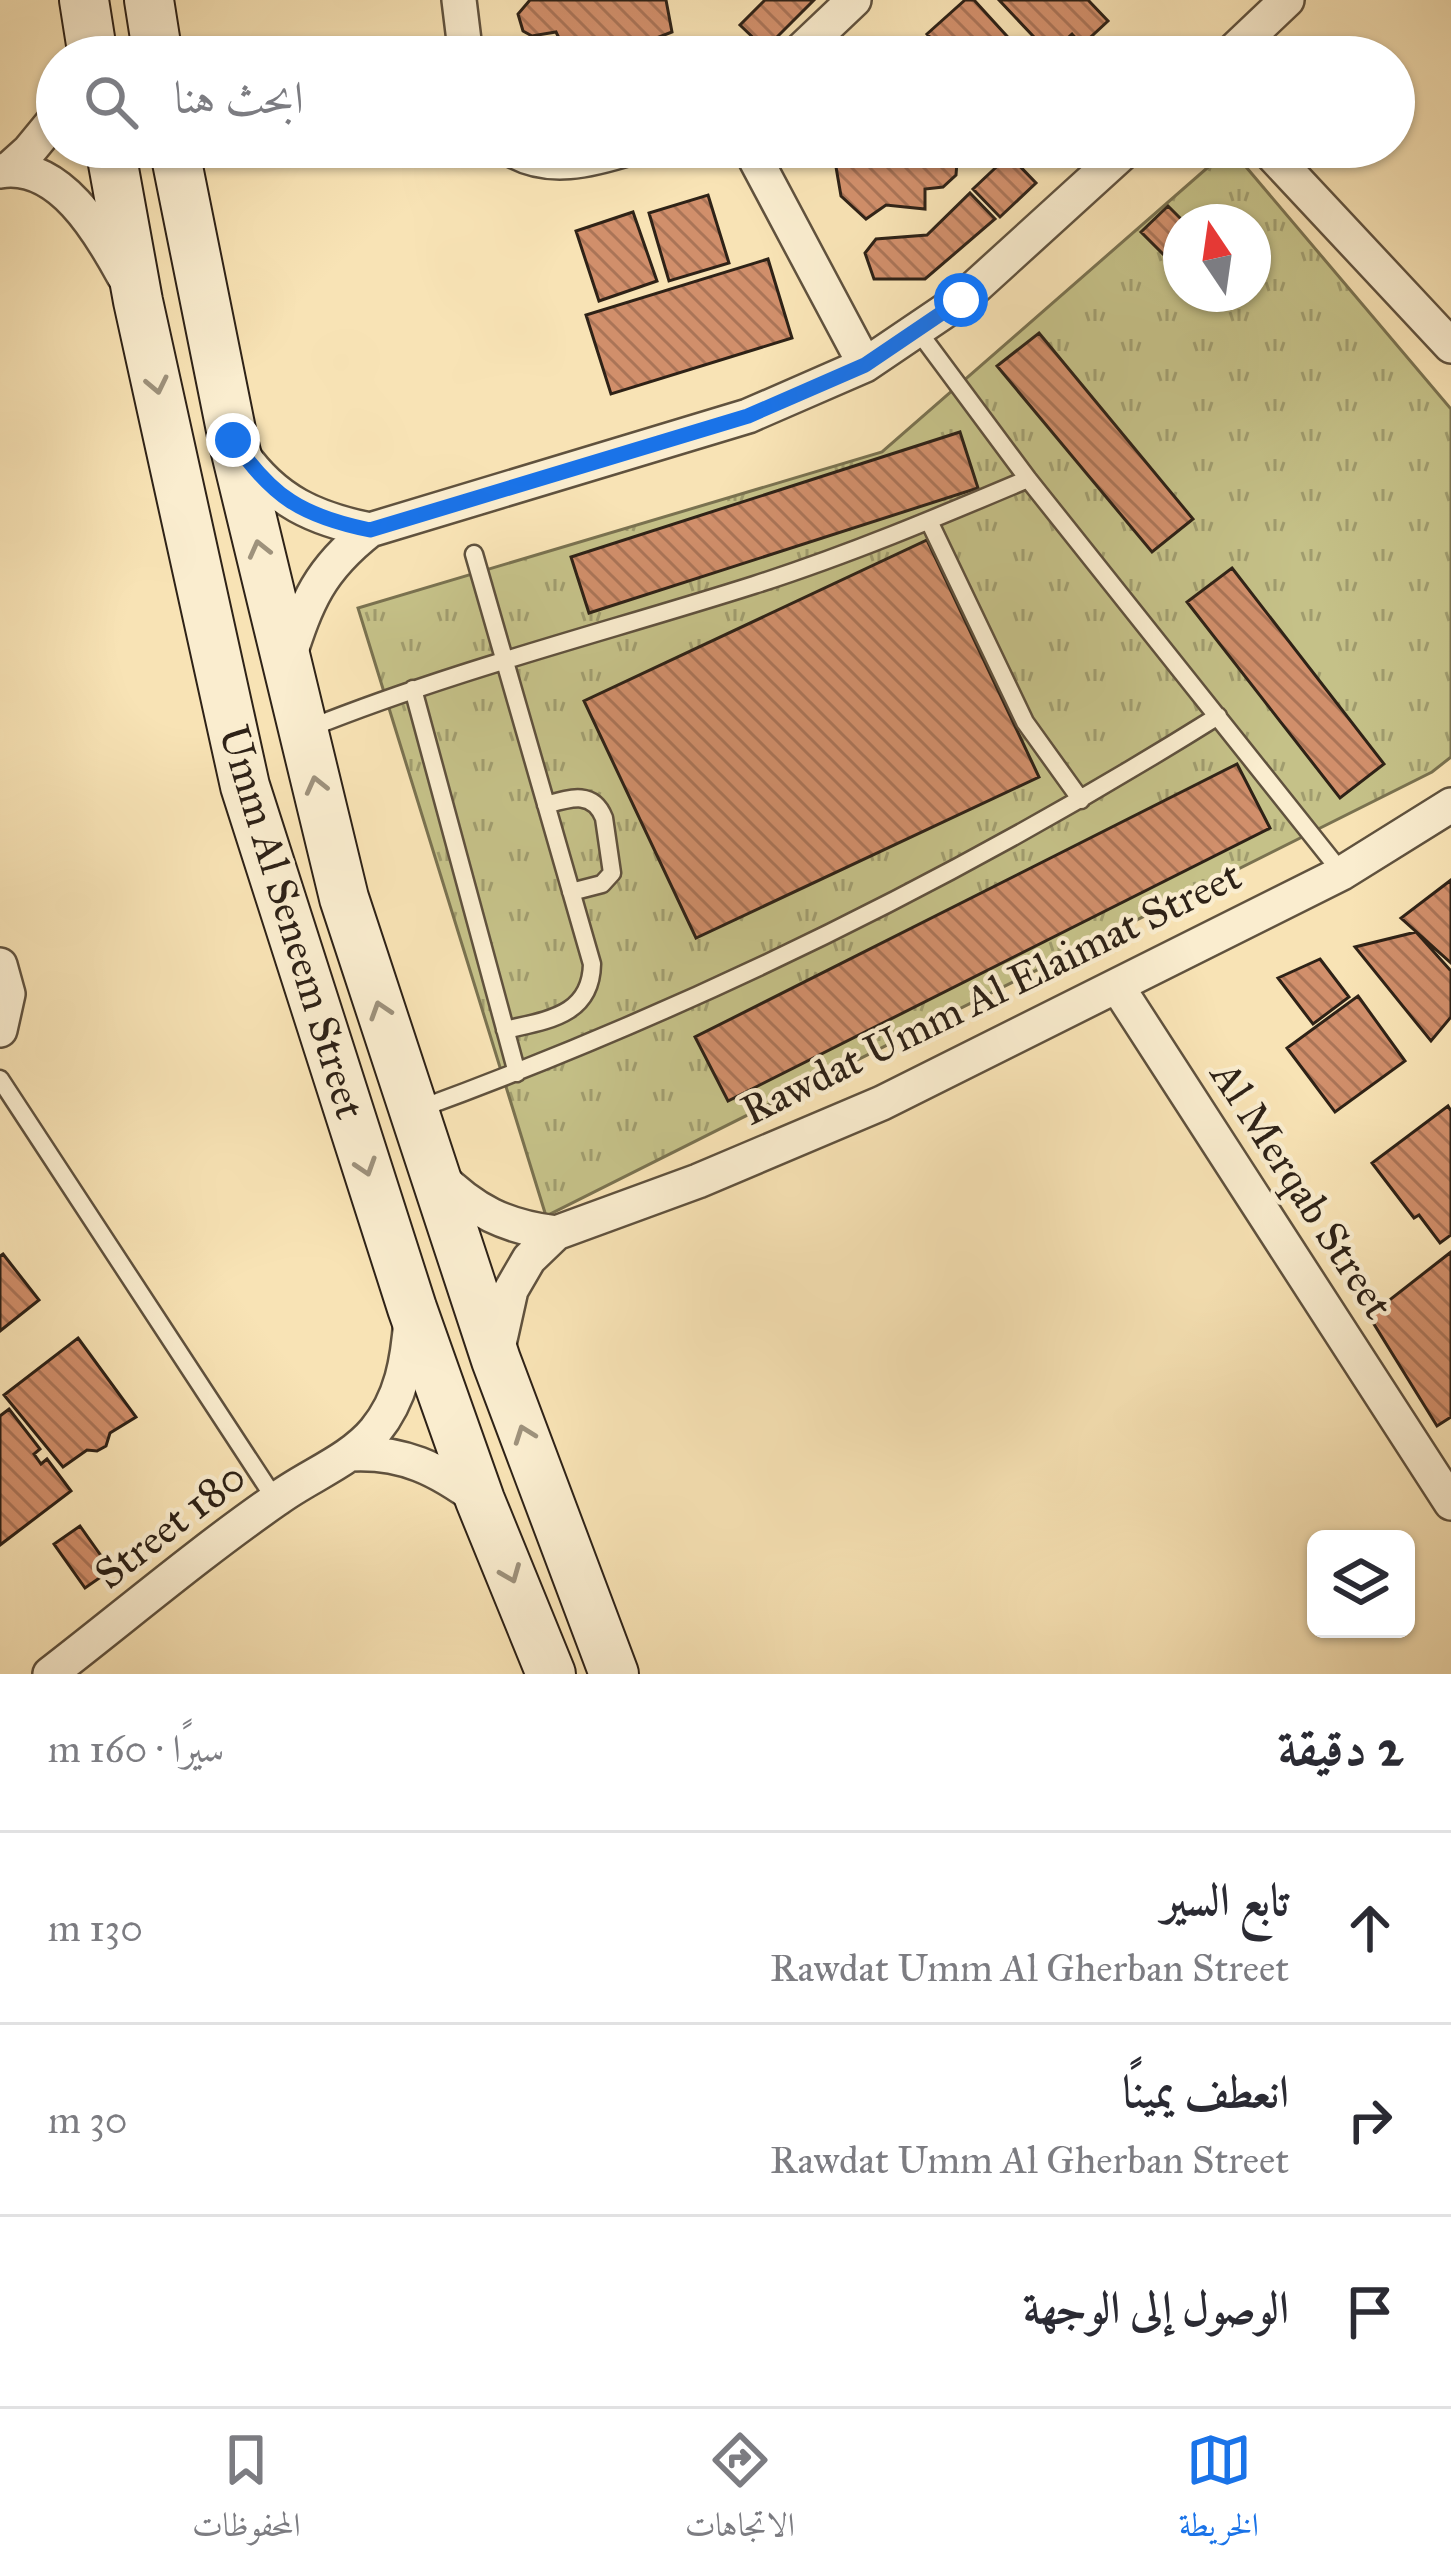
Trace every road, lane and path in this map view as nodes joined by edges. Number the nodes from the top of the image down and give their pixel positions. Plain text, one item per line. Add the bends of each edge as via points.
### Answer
1 (149, 0) edge
2 (459, 0) edge
3 (854, 0) edge
4 (1287, 0) edge
5 (155, 36) edge
6 (463, 36) edge
7 (816, 36) edge
8 (1249, 36) edge
9 (36, 142) edge
10 (114, 168) edge
11 (178, 168) edge
12 (759, 168) edge
13 (1106, 168) edge
14 (1284, 168) edge
15 (4, 170) edge
16 (138, 302) junction
17 (917, 332) junction
18 (1451, 346) edge
19 (865, 365) junction
20 (233, 440) junction
21 (1028, 479) junction
22 (929, 520) junction
23 (370, 530) junction
24 (474, 554) dead end
25 (504, 658) junction
26 (287, 663) junction
27 (413, 689) junction
28 (1218, 716) junction
29 (303, 731) junction
30 (1081, 800) junction
31 (546, 805) junction
32 (1451, 806) edge
33 (1342, 873) junction
34 (571, 892) junction
35 (0, 965) edge
36 (1117, 986) junction
37 (0, 1030) edge
38 (505, 1030) junction
39 (517, 1073) junction
40 (0, 1079) edge
41 (413, 1112) junction
42 (431, 1168) junction
43 (556, 1233) junction
44 (412, 1308) junction
45 (496, 1360) junction
46 (350, 1454) junction
47 (275, 1499) junction
48 (481, 1500) junction
49 (1451, 1503) edge
50 (50, 1674) edge
51 (551, 1674) edge
52 (614, 1674) edge

1 - 5 main road
2 - 6 street
3 - 7 street
4 - 8 street
9 - 15 street
10 - 16 main road, Umm Al Seneem Street
11 - 20 main road, Umm Al Seneem Street
12 - 19 street
13 - 17 street
14 - 18 street
15 - 16 street via 42,179 78,207
16 -> 44 main road, Umm Al Seneem Street via 245,785
17 - 19 street
17 - 21 lane
19 - 23 street via 748,416
20 - 23 street via 287,502
26 -> 20 main road, Umm Al Seneem Street
21 - 22 lane
21 - 28 lane
22 - 25 lane via 758,584
22 - 30 lane via 1025,722
23 - 26 street via 321,577
24 - 25 lane
25 - 27 lane
25 - 31 lane
26 - 29 main road, Umm Al Seneem Street
27 - 29 lane
27 - 38 lane
28 - 30 lane
28 - 33 lane
41 -> 29 main road, Umm Al Seneem Street via 344,898
30 - 39 lane via 826,938
31 - 34 lane
31 - 34 lane via 587,799 604,818 612,873
32 - 33 street, Rawdat Umm Al Elaimat Street
33 - 36 street, Rawdat Umm Al Elaimat Street
34 - 38 lane via 592,964 587,992 567,1013
35 - 37 street via 8,994
36 - 43 street, Rawdat Umm Al Elaimat Street via 882,1103
36 - 49 street, Al Merqab Street
38 - 39 lane
39 - 41 lane
40 - 47 lane
41 - 42 main road, Umm Al Seneem Street
42 - 43 street via 486,1216
42 - 45 main road, Umm Al Seneem Street
43 - 45 street via 511,1290
44 - 46 street, Street 180 via 404,1378 392,1407
44 - 48 main road, Umm Al Seneem Street
52 -> 45 main road, Umm Al Seneem Street
46 - 47 street, Street 180
46 - 48 street via 402,1456
47 - 50 street, Street 180
48 -> 51 main road, Umm Al Seneem Street

